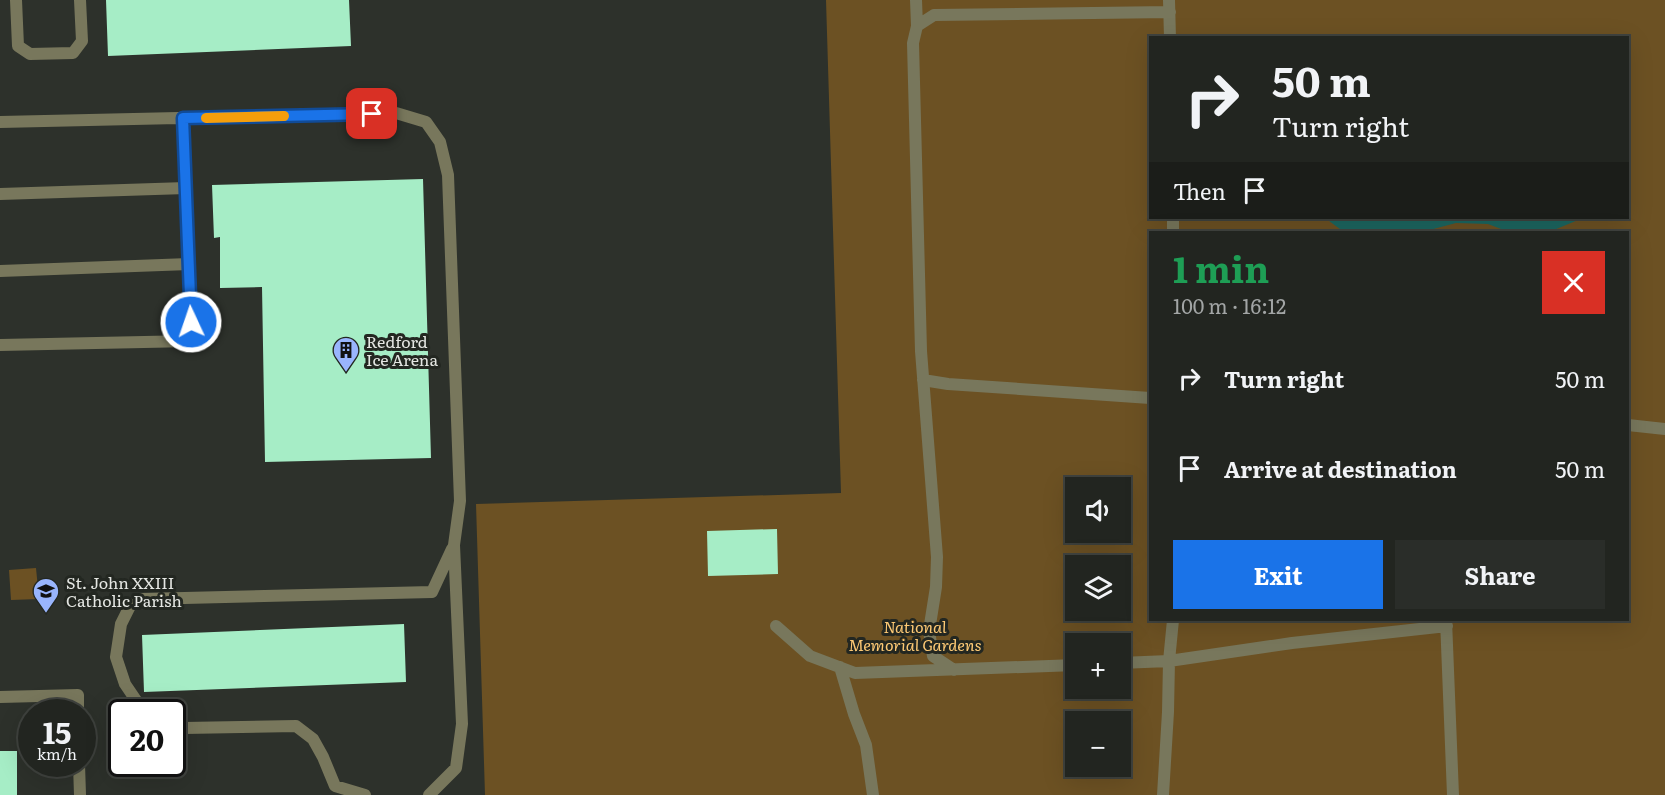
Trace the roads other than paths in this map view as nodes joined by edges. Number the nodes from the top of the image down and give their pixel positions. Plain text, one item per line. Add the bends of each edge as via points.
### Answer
1 (16, 0) edge
2 (80, 0) edge
3 (916, 0) edge
4 (1169, 6) edge
5 (917, 26) junction
6 (1170, 36) edge
7 (183, 118) junction
8 (0, 122) edge
9 (186, 188) junction
10 (0, 194) edge
11 (189, 264) junction
12 (0, 271) edge
13 (0, 345) edge
14 (923, 380) junction
15 (1149, 398) edge
16 (1629, 425) edge
17 (1665, 429) edge
18 (454, 545) junction
19 (1173, 621) edge
20 (1447, 623) edge
21 (776, 626) dead end
22 (1169, 661) junction
23 (1131, 663) edge
24 (1065, 665) edge
25 (840, 667) junction
26 (954, 670) junction
27 (0, 697) edge
28 (78, 699) edge
29 (136, 699) edge
30 (186, 728) edge
31 (79, 777) edge
32 (80, 795) edge
33 (365, 795) edge
34 (429, 795) edge
35 (873, 795) edge
36 (1163, 795) edge
37 (1453, 795) edge

1 - 2 lane via 18,46 30,54 74,53 82,41
3 - 5 lane
4 - 5 lane via 933,15
4 - 6 lane
5 - 14 lane via 913,43
7 - 8 lane
7 - 9 lane
7 - 18 lane via 396,113 426,123 440,142 448,175 460,501
9 - 10 lane
9 - 11 lane
11 - 12 lane
11 - 13 lane via 192,341
14 - 15 lane
14 - 26 lane via 937,557 928,631 933,656
16 - 17 lane
18 - 29 lane via 432,592 143,599 130,606 116,657
18 - 34 lane via 462,724 456,768
19 - 22 lane
20 - 22 lane
20 - 37 lane
21 - 25 lane via 810,656
22 - 23 lane
22 - 36 lane
24 - 26 lane
25 - 26 lane via 855,673
25 - 35 lane via 866,745
27 - 28 lane via 78,695
30 - 33 lane via 296,726 313,739 335,786
31 - 32 lane

